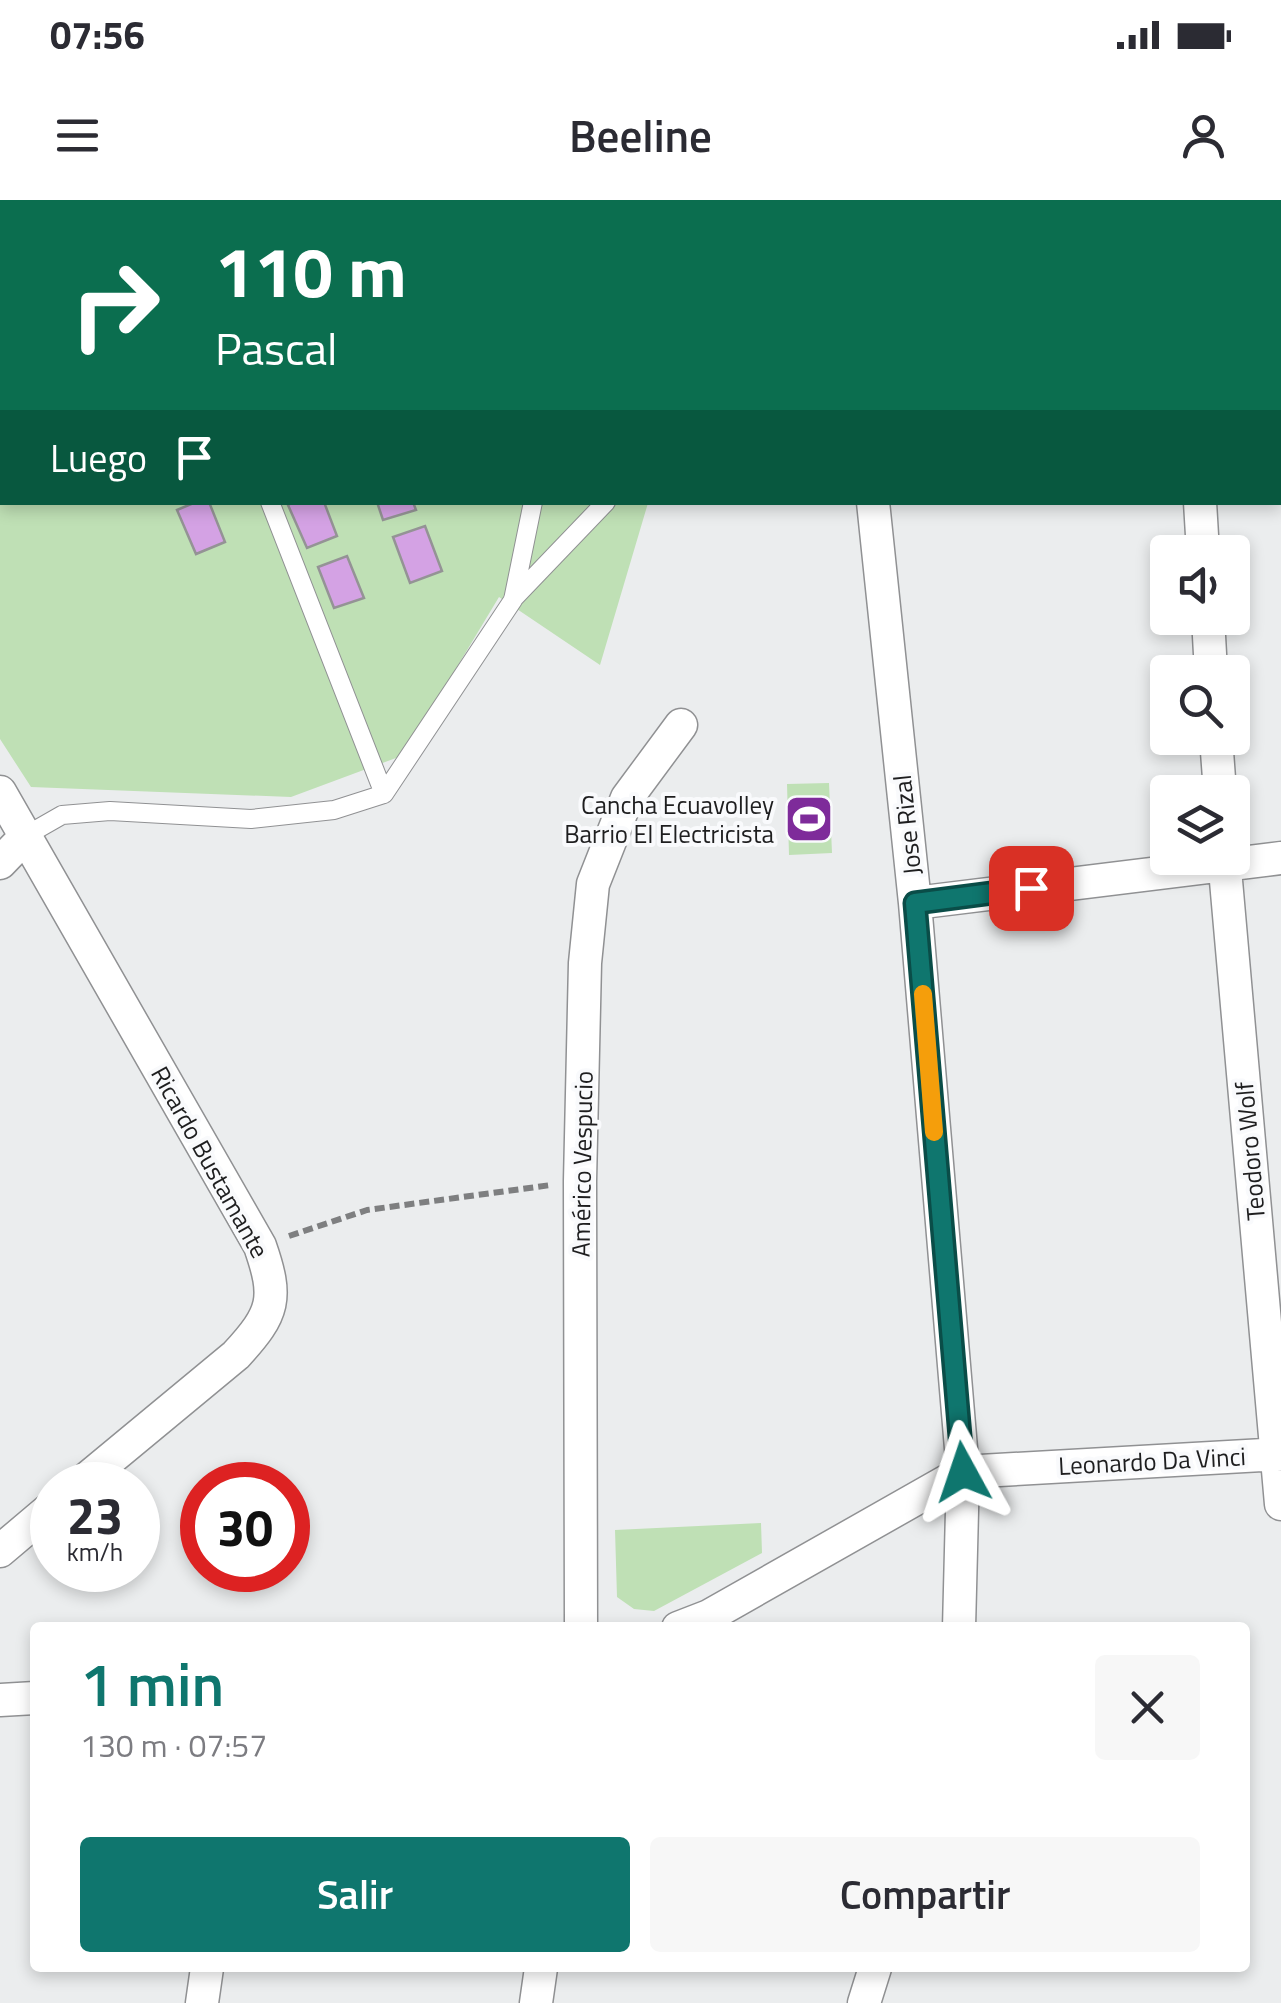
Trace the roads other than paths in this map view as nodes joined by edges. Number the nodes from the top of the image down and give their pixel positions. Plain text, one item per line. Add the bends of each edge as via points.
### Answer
1 (271, 505) edge
2 (532, 505) edge
3 (603, 505) edge
4 (873, 505) edge
5 (1200, 505) edge
6 (1202, 535) edge
7 (513, 600) junction
8 (681, 725) dead end
9 (0, 792) edge
10 (384, 794) junction
11 (27, 835) junction
12 (1281, 858) edge
13 (1250, 860) edge
14 (0, 863) edge
15 (1150, 871) edge
16 (1225, 875) edge
17 (915, 903) junction
18 (1279, 1454) edge
19 (107, 1462) edge
20 (963, 1472) junction
21 (1281, 1504) edge
22 (30, 1526) edge
23 (0, 1551) edge
24 (580, 1622) edge
25 (694, 1622) edge
26 (959, 1622) edge
27 (30, 1698) edge
28 (0, 1700) edge
29 (206, 1972) edge
30 (540, 1972) edge
31 (874, 1972) edge
32 (202, 2003) edge
33 (536, 2003) edge
34 (864, 2003) edge

1 - 10 lane
2 - 7 lane
3 - 7 lane
4 - 17 street, Jose Rizal
5 - 6 street
7 - 10 lane
8 - 24 street, Américo Vespucio via 627,798 594,884 585,964 580,1181
9 - 11 street, Ricardo Bustamante
10 - 11 lane via 334,810 251,819 110,811 62,815
11 - 14 street
11 - 19 street, Ricardo Bustamante via 260,1246 274,1289 259,1330 236,1354
12 - 13 street
15 - 17 street
16 - 18 street, Teodoro Wolf
17 - 20 street, Jose Rizal
18 - 20 street, Leonardo Da Vinci
18 - 21 street, Teodoro Wolf
20 - 25 street
20 - 26 street, Jose Rizal
22 - 23 street
27 - 28 street
29 - 32 street
30 - 33 street
31 - 34 street

